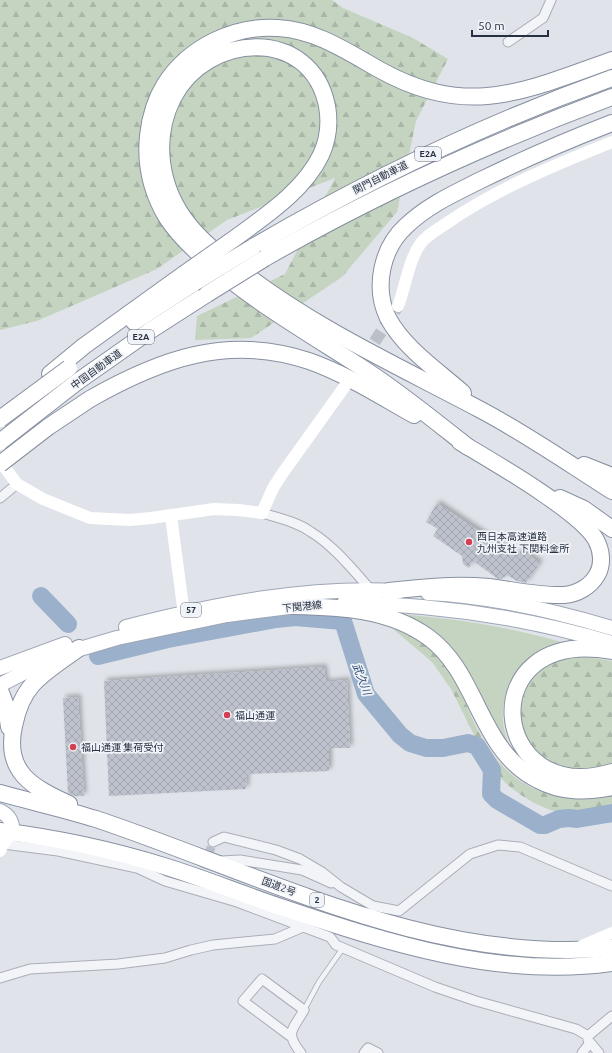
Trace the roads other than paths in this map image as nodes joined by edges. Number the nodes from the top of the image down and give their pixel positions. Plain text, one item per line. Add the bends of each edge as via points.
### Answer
1 (551, 0) edge
2 (508, 42) dead end
3 (612, 60) edge
4 (612, 78) edge
5 (612, 97) edge
6 (612, 123) edge
7 (612, 142) edge
8 (223, 265) joint
9 (236, 276) joint
10 (189, 278) junction
11 (398, 306) tunnel mouth
12 (345, 386) dead end
13 (483, 411) junction
14 (0, 418) edge
15 (0, 442) edge
16 (468, 447) junction
17 (553, 453) junction
18 (0, 462) edge
19 (612, 476) edge
20 (17, 484) junction
21 (531, 486) junction
22 (612, 491) edge
23 (0, 498) edge
24 (262, 513) junction
25 (171, 516) junction
26 (612, 529) edge
27 (371, 590) junction
28 (389, 591) junction
29 (294, 606) junction
30 (184, 618) junction
31 (612, 628) edge
32 (578, 633) junction
33 (612, 643) edge
34 (79, 648) junction
35 (612, 648) edge
36 (612, 651) edge
37 (0, 668) edge
38 (0, 685) edge
39 (0, 690) edge
40 (10, 741) junction
41 (612, 772) edge
42 (612, 787) edge
43 (0, 793) edge
44 (0, 811) edge
45 (94, 819) junction
46 (3, 839) edge
47 (213, 842) dead end
48 (212, 862) junction
49 (612, 886) edge
50 (341, 887) junction
51 (303, 927) junction
52 (612, 933) edge
53 (343, 948) junction
54 (612, 948) edge
55 (547, 950) junction
56 (612, 963) edge
57 (0, 978) edge
58 (304, 1010) junction
59 (612, 1016) edge
60 (290, 1036) junction
61 (589, 1039) junction
62 (301, 1053) edge
63 (364, 1053) edge
64 (378, 1053) edge
65 (582, 1053) edge
66 (599, 1053) edge

1 - 2 street via 543,18
3 - 16 highway via 514,93 477,97 446,95 399,80 322,39 293,30 264,28 234,33 207,45 182,63 157,98 147,143 149,175 160,206 180,235 220,272 250,295 372,374
4 - 8 highway, 関門自動車道 / E2A, bridge via 409,162 332,202
5 - 9 highway, 関門自動車道 / E2A, bridge via 415,178 333,220
6 - 13 highway via 534,155 433,205 406,226 389,249 380,284 388,317 413,349
7 - 11 street via 582,153 477,204 433,232 421,242 415,254
8 - 10 highway, 中国自動車道 / E2A, bridge
9 - 15 highway, 中国自動車道 / E2A, bridge via 151,330 77,382
10 - 13 highway, bridge via 238,236 265,216 301,183 322,154 329,128 326,100 312,75 302,63 290,56 249,46 222,53 197,68 176,91 164,120 160,147 164,177 178,210 202,239 229,262 282,300 334,332
10 - 14 highway, 中国自動車道 / E2A, bridge
10 - 14 highway via 84,346
12 - 24 street via 282,474
13 - 17 highway
16 - 18 highway, bridge via 333,371 301,359 264,351 220,350 180,357 136,374 48,426
16 - 21 highway
17 - 19 highway
17 - 22 highway
18 - 20 street
20 - 23 street
20 - 25 street via 90,518 130,520
21 - 26 highway via 584,509
21 - 28 highway via 577,519 596,540 600,564 589,585 565,594 468,586 423,586
24 - 25 street via 214,509
24 - 27 street via 310,531 327,543
25 - 30 street
27 - 28 main road, 下関港線 / 57
27 - 30 main road, 下関港線 / 57 via 259,598
28 - 31 main road, 下関港線 / 57 via 438,593 495,600 546,610
29 - 30 main road, 下関港線 / 57
29 - 32 main road, 下関港線 / 57 via 345,603 439,607 510,618
29 - 42 highway via 342,607 364,611 393,619 418,631 438,646 454,665 498,746 519,768 542,782 569,790 590,791
30 - 34 main road, 下関港線 / 57
30 - 37 main road, 下関港線 / 57 via 77,640
32 - 33 main road, 下関港線 / 57
32 - 35 street
34 - 38 main road, 下関港線 / 57 via 56,656
34 - 40 highway via 50,669 27,691 16,713
36 - 41 highway via 570,650 557,652 538,662 529,669 517,688 512,718 513,727 522,746 534,760 552,771 581,777
39 - 40 highway via 8,716
40 - 45 highway via 13,758 25,778 44,792
43 - 45 highway, 国道2号 / 2
44 - 46 main road via 8,816 12,823
45 - 48 highway, 国道2号 / 2
46 - 51 street via 130,867 165,881 197,887
46 - 56 highway, 国道2号 / 2 via 77,843 140,859 343,927 481,961 536,967
47 - 50 street via 224,837 276,850 300,859
48 - 50 street via 240,860 302,870
48 - 55 highway, 国道2号 / 2 via 329,905 399,926 485,944
49 - 50 street via 511,845 486,848 470,854 399,911 373,906
51 - 53 street via 330,937 336,945
51 - 57 street via 274,940 213,945 165,958 126,963 30,969
52 - 55 street via 584,946
53 - 58 lane via 319,982
53 - 61 street via 435,988 566,1025
54 - 55 highway, 国道2号 / 2
58 - 60 street via 293,1026
58 - 60 street via 262,979 243,1001
59 - 61 street
60 - 62 street
61 - 65 street
61 - 66 street
63 - 64 street via 368,1048

